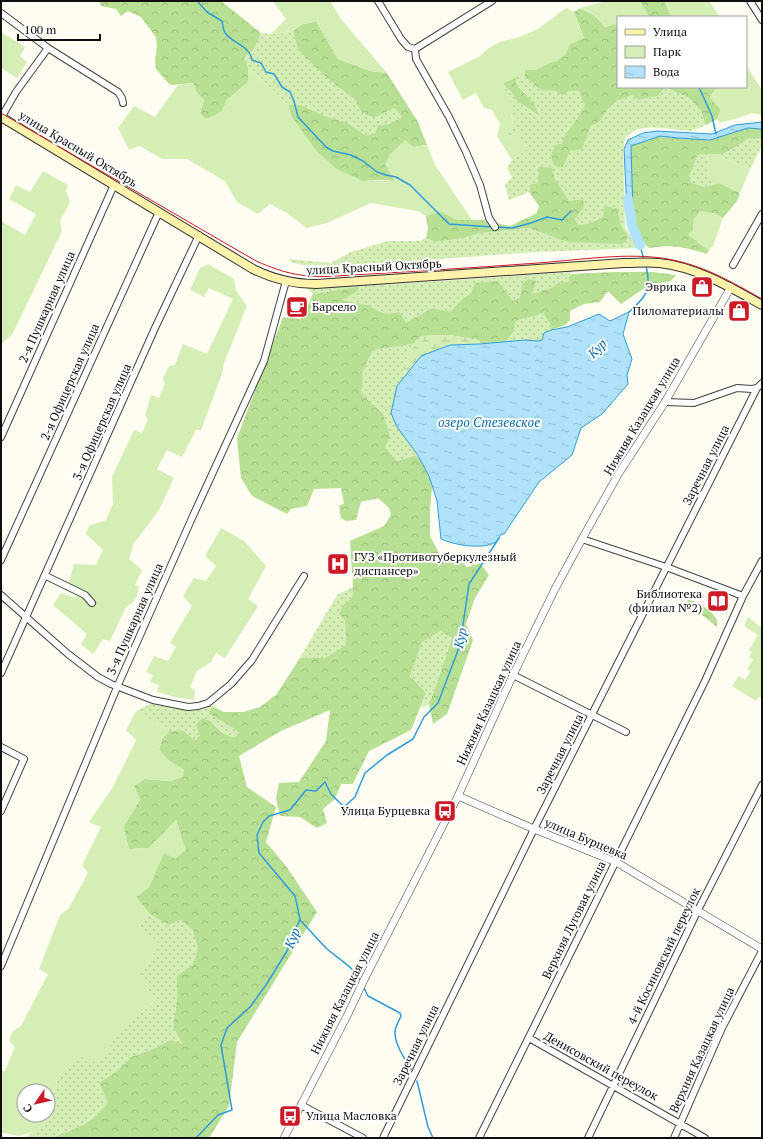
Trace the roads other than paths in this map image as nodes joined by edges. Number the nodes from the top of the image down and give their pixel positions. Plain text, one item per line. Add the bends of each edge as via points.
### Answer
1 (378, 1) edge
2 (492, 1) edge
3 (750, 1) edge
4 (1, 13) edge
5 (762, 20) edge
6 (48, 48) junction
7 (415, 49) junction
8 (123, 103) dead end
9 (1, 117) edge
10 (114, 185) junction
11 (159, 212) junction
12 (762, 214) edge
13 (495, 227) dead end
14 (199, 236) junction
15 (733, 266) dead end
16 (286, 281) junction
17 (731, 287) junction
18 (762, 305) edge
19 (762, 383) edge
20 (757, 388) junction
21 (665, 402) junction
22 (1, 437) edge
23 (582, 539) junction
24 (1, 560) edge
25 (762, 561) edge
26 (666, 567) junction
27 (46, 576) junction
28 (304, 576) dead end
29 (1, 595) edge
30 (742, 596) junction
31 (92, 603) dead end
32 (27, 618) junction
33 (1, 673) edge
34 (513, 675) junction
35 (118, 685) junction
36 (592, 714) junction
37 (626, 732) dead end
38 (1, 747) edge
39 (762, 785) edge
40 (458, 796) junction
41 (1, 811) edge
42 (534, 829) junction
43 (616, 862) junction
44 (698, 910) junction
45 (762, 950) edge
46 (1, 966) edge
47 (529, 1038) junction
48 (613, 1085) junction
49 (300, 1106) junction
50 (681, 1123) junction
51 (284, 1138) edge
52 (363, 1138) edge
53 (383, 1138) edge
54 (479, 1138) edge
55 (588, 1138) edge
56 (674, 1138) edge
57 (705, 1138) edge

1 - 7 street via 401,39 408,47
2 - 7 street
3 - 5 street
4 - 6 street
6 - 8 street via 118,92
6 - 9 street
7 - 13 street via 416,59 466,152 480,185 489,218
9 - 10 main road, улица Красный Октябрь
10 - 11 main road, улица Красный Октябрь
10 - 22 street, 2-я Пушкарная улица
11 - 14 main road, улица Красный Октябрь
11 - 24 street, 2-я Офицерская улица
12 - 15 street
14 - 16 main road, улица Красный Октябрь via 260,272
14 - 27 street, 3-я Офицерская улица via 155,328
16 - 17 main road, улица Красный Октябрь via 322,284 624,263 658,263 705,275
16 - 35 street, 3-я Пушкарная улица via 264,361
17 - 18 main road, улица Красный Октябрь
17 - 21 street, Нижняя Казацкая улица
19 - 20 street, Заречная улица
20 - 21 street via 737,388 694,403
20 - 26 street, Заречная улица
21 - 23 street, Нижняя Казацкая улица via 619,473
23 - 26 street
23 - 34 street, Нижняя Казацкая улица
25 - 30 street, Верхняя Луговая улица
26 - 30 street
26 - 36 street, Заречная улица
27 - 31 street via 85,595
27 - 32 street, 3-я Офицерская улица
28 - 35 street via 245,669 232,684 208,703 188,707 172,704 153,700
29 - 32 street
30 - 43 street, Верхняя Луговая улица via 705,681
32 - 33 street, 3-я Офицерская улица
32 - 35 street via 98,677
34 - 36 street
34 - 40 street, Нижняя Казацкая улица
35 - 46 street, 3-я Пушкарная улица
36 - 37 street
36 - 42 street, Заречная улица
38 - 41 street via 24,759
39 - 44 street, 4-й Косиновский переулок
40 - 42 street, улица Бурцевка
40 - 49 street, Нижняя Казацкая улица
42 - 43 street, улица Бурцевка
42 - 53 street, Заречная улица
43 - 44 street, улица Бурцевка
43 - 47 street, Верхняя Луговая улица
44 - 45 street, улица Бурцевка
44 - 48 street, 4-й Косиновский переулок
45 - 50 street, Верхняя Казацкая улица via 722,1028
47 - 48 street, Денисовский переулок
47 - 54 street, Верхняя Луговая улица
48 - 50 street, Денисовский переулок
48 - 55 street, 4-й Косиновский переулок
49 - 51 street, Нижняя Казацкая улица
49 - 52 street
50 - 56 street, Верхняя Казацкая улица
50 - 57 street, Денисовский переулок

